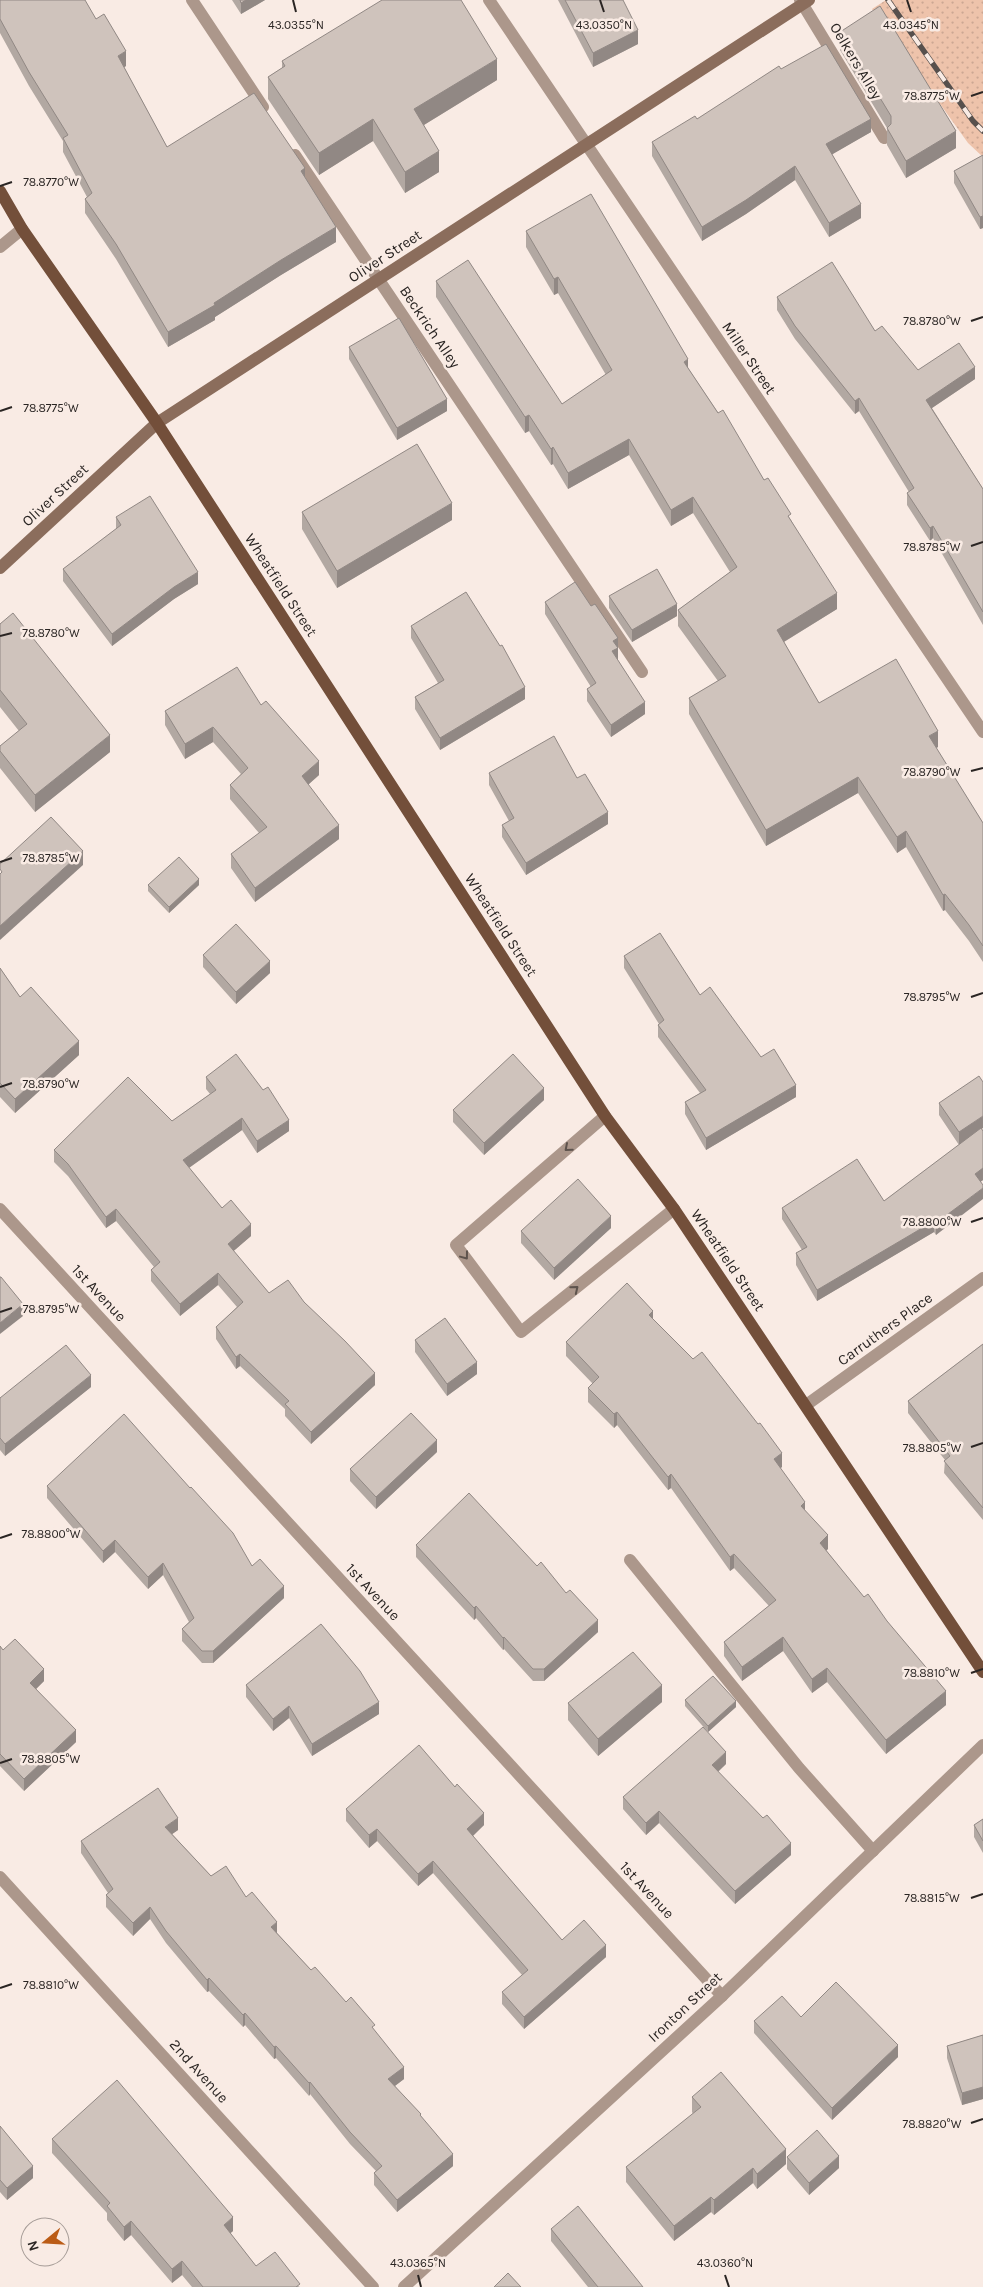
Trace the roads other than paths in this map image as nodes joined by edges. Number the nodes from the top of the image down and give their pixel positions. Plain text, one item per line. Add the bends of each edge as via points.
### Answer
1 (192, 0) edge
2 (489, 0) edge
3 (804, 1) edge
4 (269, 115) edge
5 (884, 138) dead end
6 (586, 145) junction
7 (290, 148) edge
8 (0, 191) edge
9 (22, 229) junction
10 (0, 248) edge
11 (378, 279) junction
12 (157, 423) junction
13 (0, 568) edge
14 (642, 672) dead end
15 (983, 732) edge
16 (605, 1116) junction
17 (0, 1209) edge
18 (674, 1209) junction
19 (983, 1278) edge
20 (806, 1405) junction
21 (630, 1560) dead end
22 (983, 1672) edge
23 (983, 1745) edge
24 (873, 1851) junction
25 (0, 1876) edge
26 (722, 1996) junction
27 (373, 2287) edge
28 (404, 2287) edge

1 - 4 street
2 - 6 street, Miller Street
3 - 5 street, Oelkers Alley
3 - 6 street, Oliver Street
6 - 11 street, Oliver Street
6 - 15 street, Miller Street
7 - 11 street, Beckrich Alley
8 - 9 main road, Wheatfield Street
9 - 10 street
9 - 12 main road, Wheatfield Street
11 - 12 street, Oliver Street
11 - 14 street, Beckrich Alley
12 - 13 street, Oliver Street
12 - 16 main road, Wheatfield Street
16 - 18 main road, Wheatfield Street
16 -> 18 street via 456,1245 521,1332
17 - 26 street, 1st Avenue
18 - 20 main road, Wheatfield Street
19 - 20 street, Carruthers Place
20 - 22 main road, Wheatfield Street
21 - 24 street via 799,1768
23 - 24 street, Ironton Street
24 - 26 street, Ironton Street
25 - 27 street, 2nd Avenue
26 - 28 street, Ironton Street

